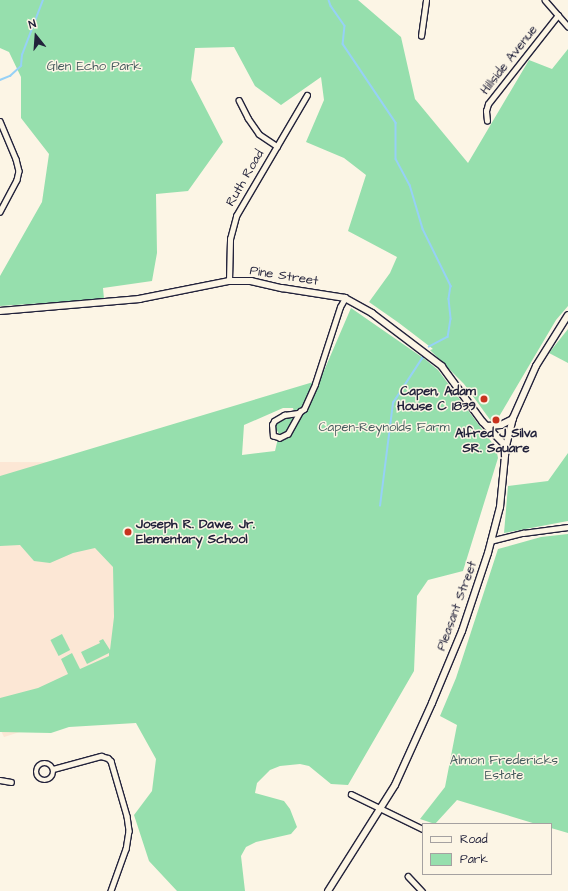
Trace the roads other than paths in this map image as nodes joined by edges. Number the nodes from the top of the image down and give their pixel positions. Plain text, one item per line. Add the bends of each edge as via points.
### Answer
1 (426, 0) edge
2 (545, 0) edge
3 (558, 15) junction
4 (568, 26) edge
5 (421, 36) dead end
6 (307, 94) dead end
7 (239, 100) dead end
8 (0, 121) edge
9 (487, 121) dead end
10 (277, 146) junction
11 (0, 212) edge
12 (229, 281) junction
13 (345, 298) junction
14 (0, 311) edge
15 (568, 315) edge
16 (301, 411) junction
17 (513, 419) junction
18 (487, 426) junction
19 (506, 446) junction
20 (568, 527) edge
21 (490, 542) junction
22 (53, 769) dead end
23 (0, 780) edge
24 (10, 782) dead end
25 (350, 794) dead end
26 (381, 809) junction
27 (422, 829) edge
28 (408, 876) dead end
29 (111, 891) edge
30 (328, 891) edge
31 (422, 891) edge

1 - 5 street
2 - 3 street
3 - 4 street
3 - 9 street, Hillside Avenue via 488,104
6 - 10 street, Ruth Road
7 - 10 street via 256,131
8 - 11 street via 19,171
10 - 12 street, Ruth Road via 236,216 230,239
12 - 13 street, Pine Street via 251,281
12 - 14 street, Pine Street via 139,299
13 - 16 street via 316,384
13 - 18 street, Pine Street via 372,313 438,362
15 - 17 main road, Pleasant Street via 536,366
16 - 16 street via 288,434 280,438 273,436 274,421 284,415
17 - 18 street via 502,425
17 - 19 main road, Pleasant Street
18 - 19 street, Pine Street
19 - 21 main road, Pleasant Street via 500,507
20 - 21 street via 523,533
21 - 26 main road, Pleasant Street via 453,653 403,771
22 - 29 street via 101,756 111,761 129,831 126,849
23 - 24 street
25 - 26 street
26 - 27 street
26 - 30 main road, Pleasant Street
28 - 31 street

